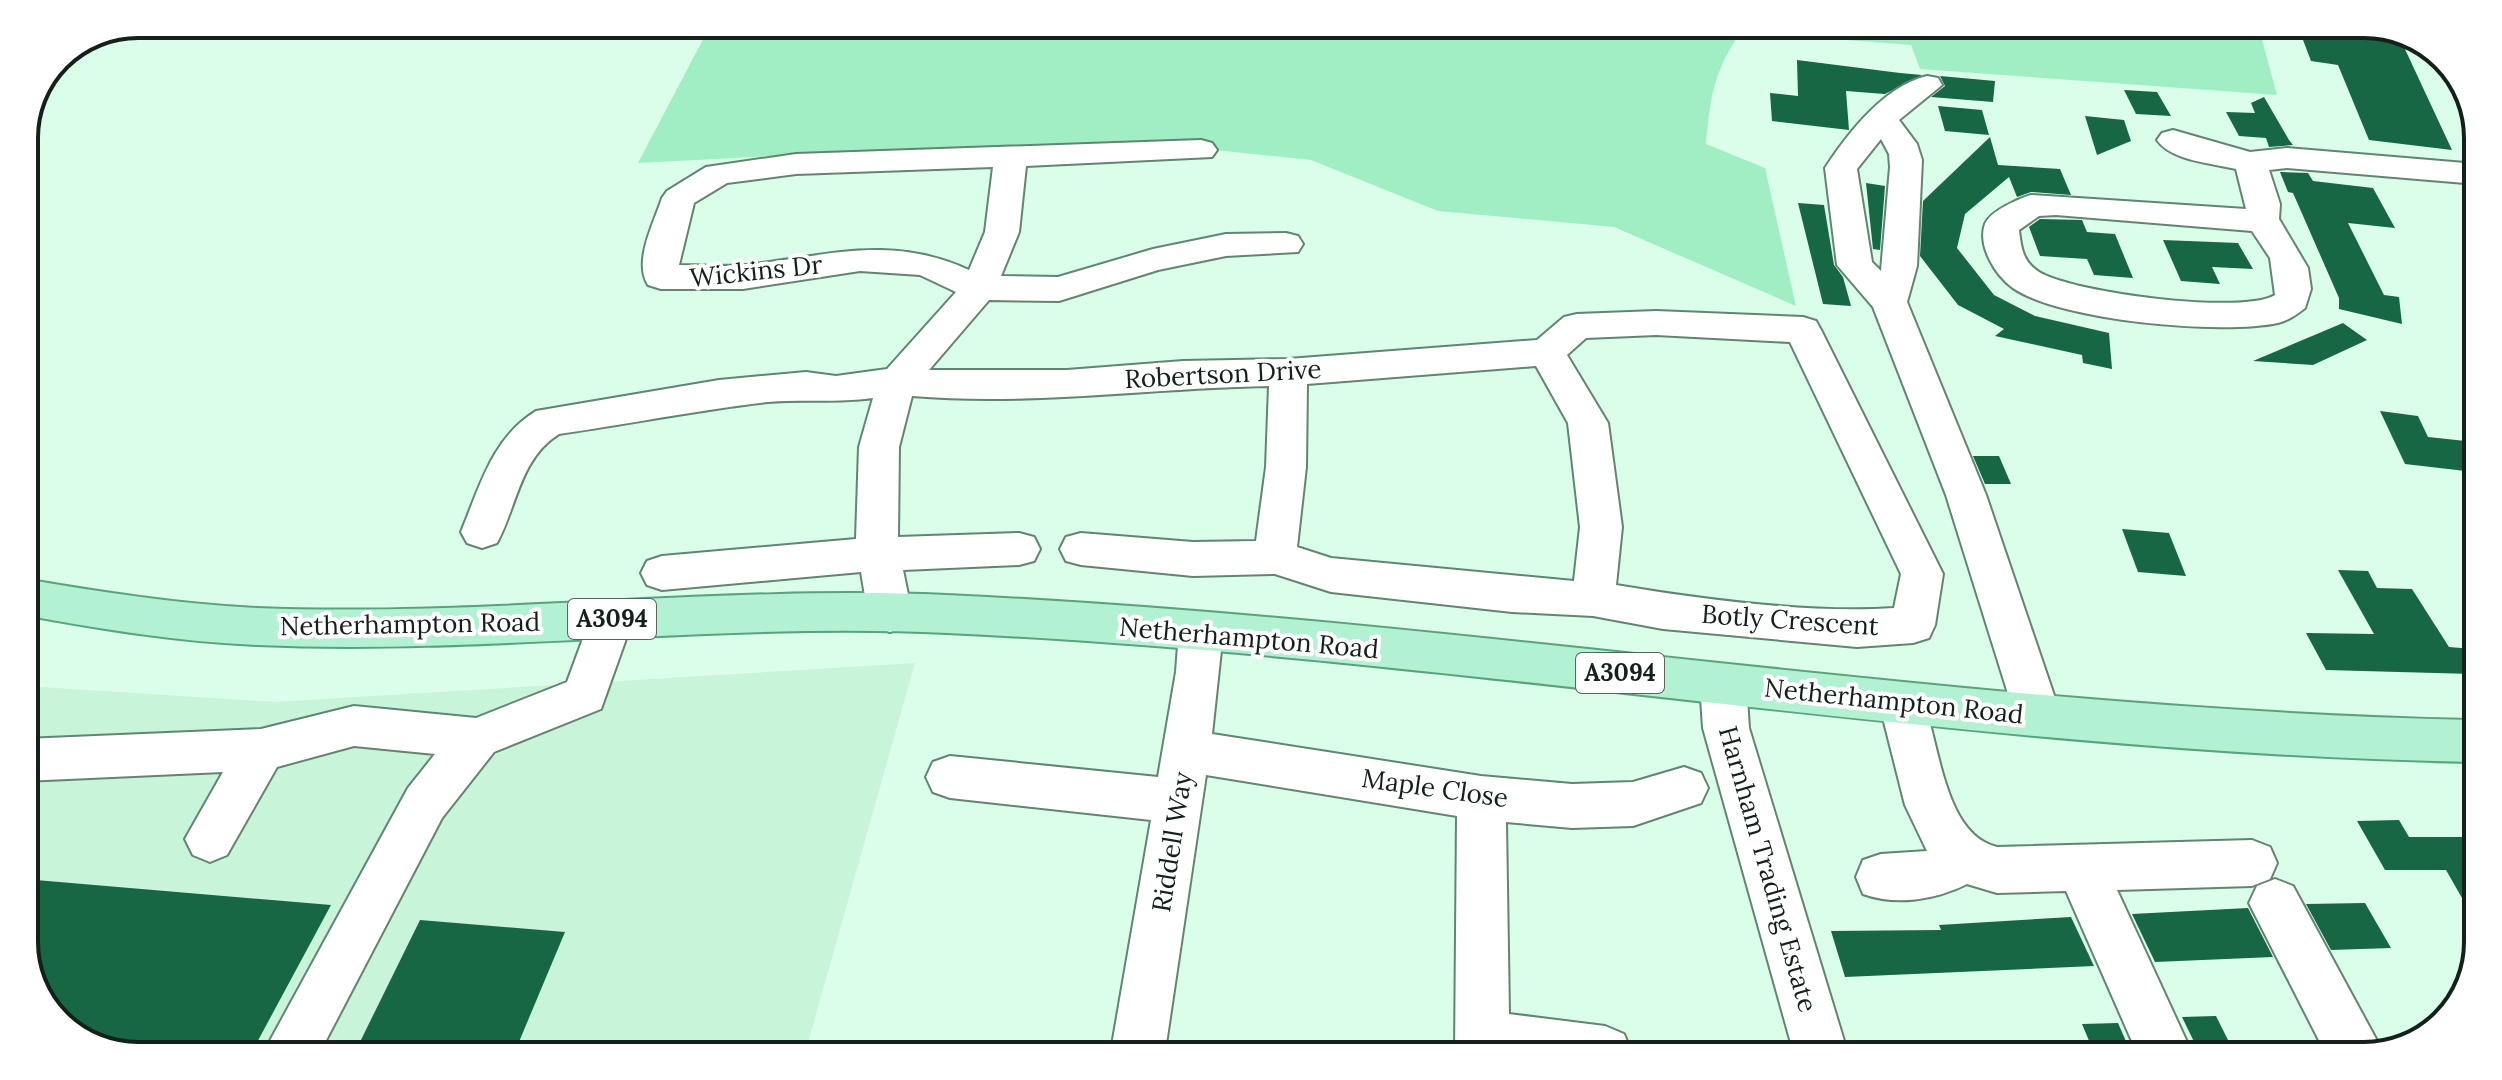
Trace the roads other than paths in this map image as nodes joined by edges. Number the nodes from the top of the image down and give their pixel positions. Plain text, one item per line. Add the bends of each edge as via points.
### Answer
1 (1927, 85) dead end
2 (1880, 119) junction
3 (2173, 140) dead end
4 (1201, 150) dead end
5 (1011, 157) junction
6 (2250, 162) junction
7 (2464, 173) edge
8 (2262, 221) junction
9 (1286, 244) dead end
10 (979, 288) junction
11 (1889, 302) junction
12 (1547, 352) junction
13 (1288, 372) junction
14 (898, 381) junction
15 (482, 532) dead end
16 (1019, 549) dead end
17 (1081, 549) dead end
18 (878, 554) junction
19 (1275, 557) junction
20 (662, 573) dead end
21 (1593, 599) junction
22 (38, 600) edge
23 (890, 614) junction
24 (611, 619) junction
25 (1201, 632) junction
26 (1723, 683) junction
27 (1902, 702) junction
28 (2038, 716) junction
29 (477, 738) junction
30 (2464, 741) edge
31 (261, 750) junction
32 (1186, 751) junction
33 (38, 759) edge
34 (950, 777) dead end
35 (1684, 788) dead end
36 (1481, 798) junction
37 (1180, 801) junction
38 (210, 839) dead end
39 (1965, 860) junction
40 (2081, 868) junction
41 (1881, 877) dead end
42 (296, 1042) edge
43 (1140, 1042) edge
44 (1482, 1042) edge
45 (1818, 1042) edge
46 (2160, 1042) edge
47 (2349, 1042) edge

1 - 2 street
2 - 11 street via 1904,153 1906,171 1899,280
2 - 11 street via 1841,168 1855,265
3 - 6 street
4 - 5 street
5 - 10 street via 1002,232
5 - 10 street, Wickins Dr via 796,164 718,174 679,198 661,256 661,277 689,280 860,260 926,264
6 - 7 street via 2287,158
6 - 8 street via 2263,204
8 - 8 street via 2296,281 2292,300 2276,311 2251,314 2061,298 2011,266 1998,238 2001,226 2031,206
9 - 10 street via 1226,245 1059,289
10 - 14 street
11 - 28 street via 1966,495
12 - 13 street, Robertson Drive
12 - 21 street via 1588,423 1601,527
12 - 21 street, Botly Crescent via 1577,326 1656,323 1803,330 1922,574 1913,625 1857,629 1663,611
13 - 14 street, Robertson Drive via 957,386
13 - 19 street via 1286,467
14 - 15 street, Robertson Drive via 836,390 806,385 719,394 550,421 532,432 512,456
14 - 18 street via 879,447
16 - 18 street
17 - 19 street, Botly Crescent via 1193,559
18 - 20 street
18 - 23 street
19 - 21 street, Botly Crescent via 1331,575
22 - 24 main road, Netherhampton Road / A3094 via 93,611 262,626 405,628
23 - 24 main road, Netherhampton Road / A3094
23 - 25 main road, Netherhampton Road / A3094
24 - 29 street via 585,695
25 - 26 main road, Netherhampton Road / A3094
25 - 32 street, Riddell Way
26 - 27 main road, Netherhampton Road / A3094
26 - 45 street, Harnham Trading Estate via 1726,728
27 - 28 main road, Netherhampton Road / A3094
27 - 39 street via 1932,806 1947,840
28 - 30 main road, Netherhampton Road / A3094
29 - 31 street via 354,726
29 - 42 street via 425,803
31 - 33 street
31 - 38 street
32 - 36 street, Maple Close
32 - 37 street, Riddell Way
34 - 37 street via 1075,802
35 - 36 street, Maple Close via 1633,804 1572,806
36 - 44 street
37 - 43 street, Riddell Way
39 - 40 street via 1997,870
39 - 41 street via 1936,874
40 - 46 street
40 - 47 street via 2263,883

